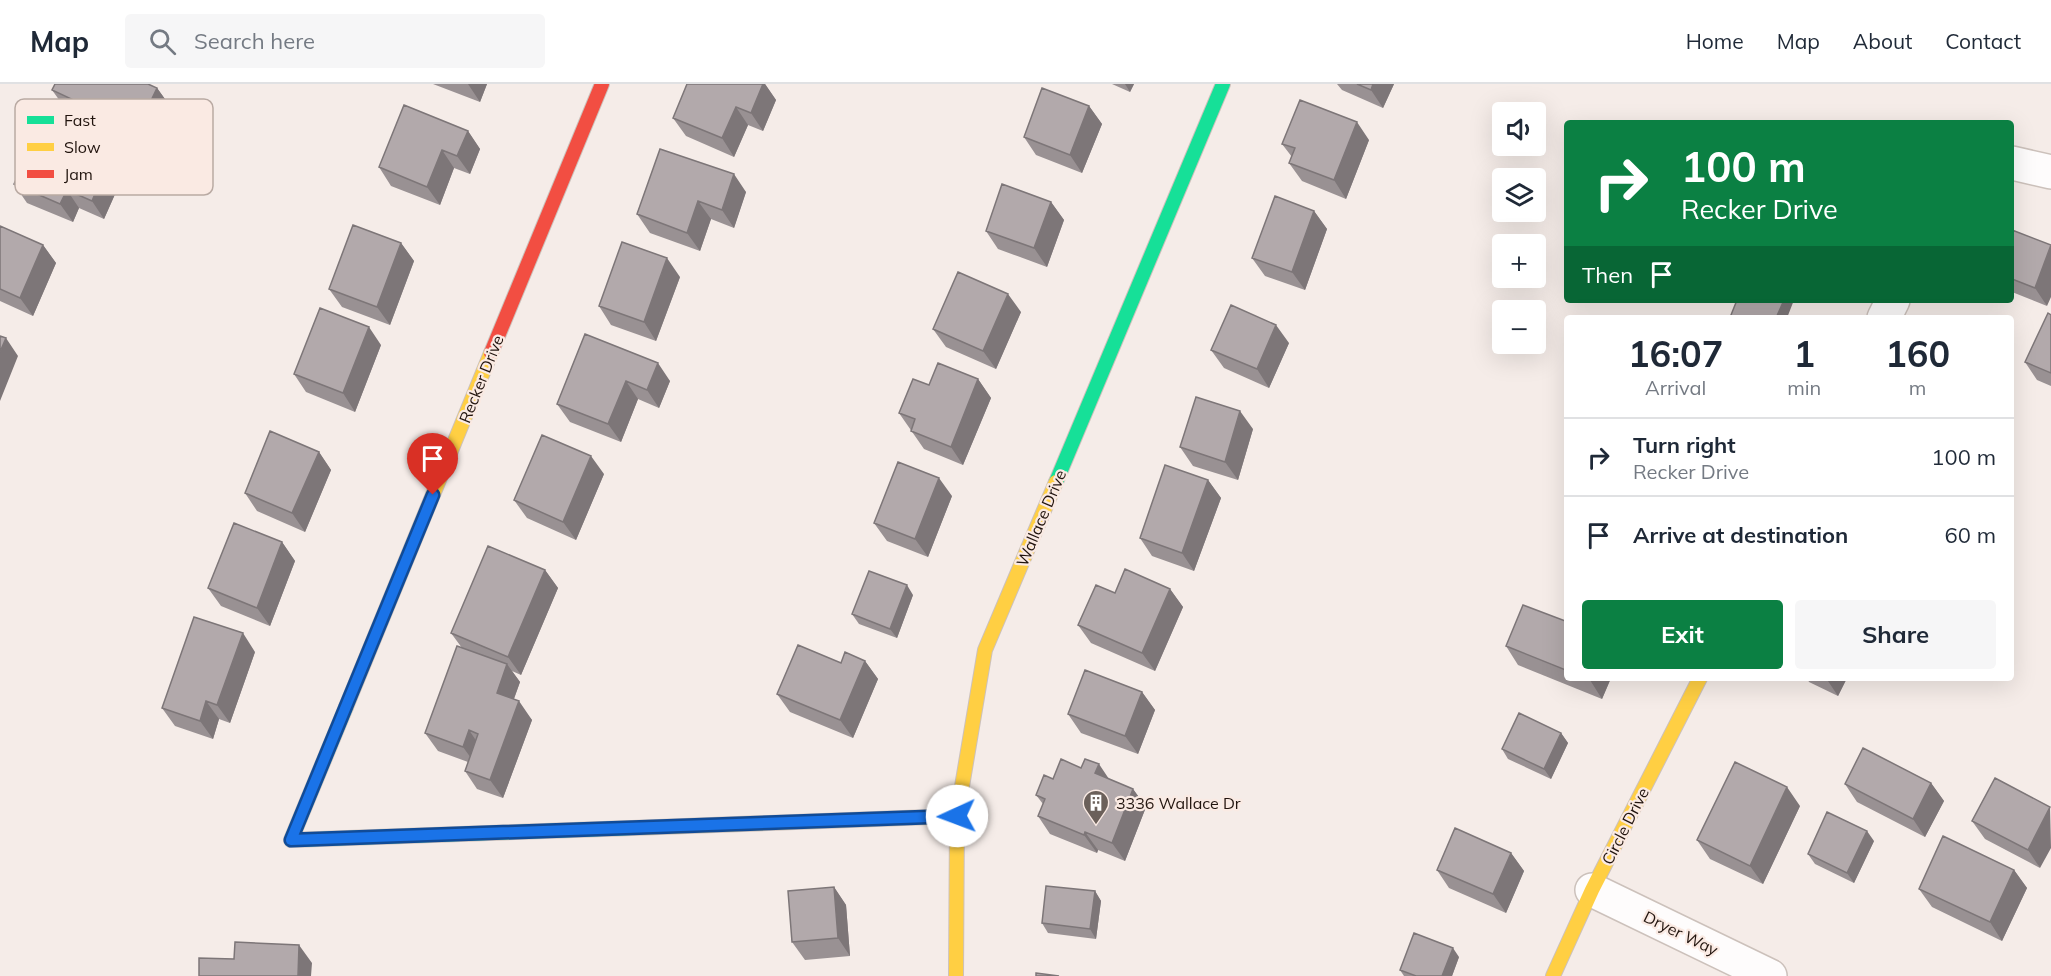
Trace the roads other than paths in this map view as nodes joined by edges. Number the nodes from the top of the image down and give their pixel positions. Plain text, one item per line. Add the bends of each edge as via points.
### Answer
1 (602, 84) edge
2 (1223, 84) edge
3 (2014, 163) edge
4 (2051, 172) edge
5 (1698, 681) edge
6 (957, 816) junction
7 (1592, 890) junction
8 (956, 976) edge
9 (1553, 976) edge
10 (1770, 976) edge

1 - 6 street, Recker Drive via 291,840
2 - 6 street, Wallace Drive via 985,650
3 - 4 street
5 - 7 street, Circle Drive
6 - 8 street, Wallace Drive
7 - 9 street, Circle Drive
7 - 10 street, Dryer Way

